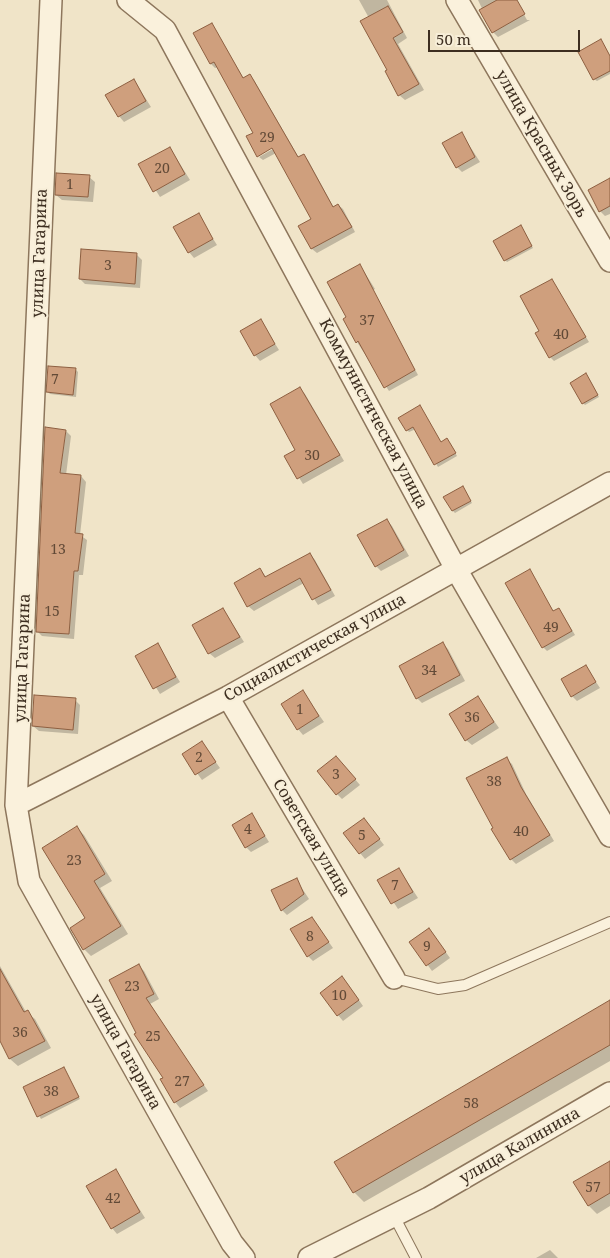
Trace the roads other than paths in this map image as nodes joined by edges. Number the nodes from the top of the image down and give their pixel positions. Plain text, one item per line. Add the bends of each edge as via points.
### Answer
1 (51, 0) edge
2 (128, 0) edge
3 (457, 0) edge
4 (610, 261) edge
5 (610, 483) edge
6 (456, 569) junction
7 (228, 698) junction
8 (16, 805) junction
9 (610, 836) edge
10 (610, 922) edge
11 (394, 978) joint
12 (610, 1093) edge
13 (394, 1216) junction
14 (244, 1258) edge
15 (309, 1258) edge
16 (416, 1258) edge

1 - 8 street, улица Гагарина
2 - 6 street, Коммунистическая улица via 165,30
3 - 4 street, улица Красных Зорь
5 - 6 street, Социалистическая улица
6 - 7 street, Социалистическая улица
6 - 9 street, Коммунистическая улица
7 - 8 street, Социалистическая улица
7 - 11 street, Советская улица
8 - 14 street, улица Гагарина via 29,881 232,1243
10 - 11 lane via 465,985 438,989
12 - 13 street, улица Калинина
13 - 15 street, улица Калинина
13 - 16 lane

